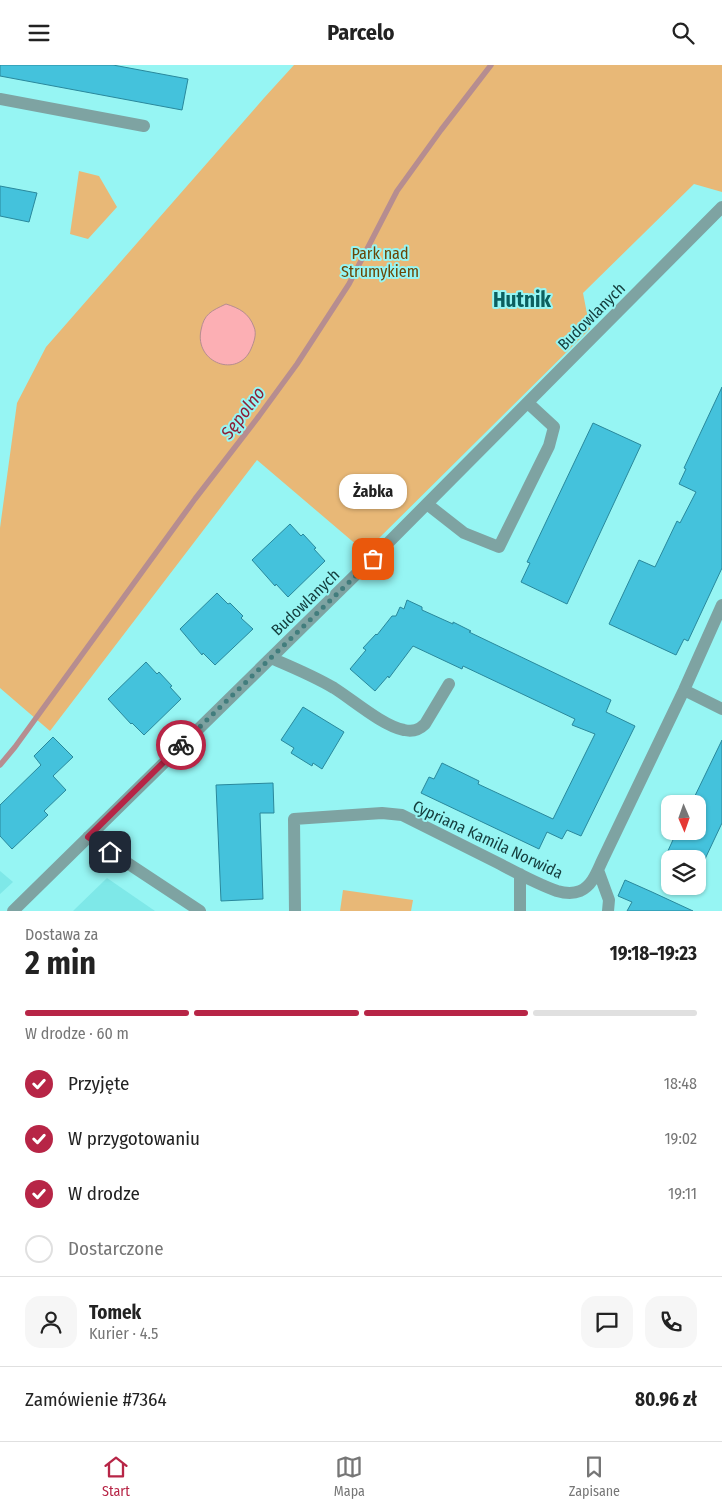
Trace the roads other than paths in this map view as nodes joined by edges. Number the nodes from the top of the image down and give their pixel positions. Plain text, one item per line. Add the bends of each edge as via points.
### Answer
1 (0, 99) edge
2 (144, 126) dead end
3 (722, 207) edge
4 (528, 403) junction
5 (427, 504) junction
6 (722, 605) edge
7 (271, 658) junction
8 (449, 684) dead end
9 (684, 690) junction
10 (722, 709) edge
11 (88, 837) junction
12 (598, 870) junction
13 (520, 874) junction
14 (13, 911) edge
15 (200, 911) edge
16 (295, 911) edge
17 (520, 911) edge
18 (608, 911) edge

1 - 2 street
3 - 4 street, Budowlanych
4 - 5 street, Budowlanych
4 - 5 street via 554,427 549,447 499,547 464,533
5 - 7 street, Budowlanych
6 - 9 street, Cypriana Kamila Norwida
7 - 8 street via 318,679 403,730 420,729
7 - 11 street, Budowlanych
9 - 10 street
9 - 12 street, Cypriana Kamila Norwida
11 - 14 street, Budowlanych
11 - 15 street
12 - 13 street, Cypriana Kamila Norwida via 588,886 568,893
12 - 18 street via 609,900
13 - 16 street, Cypriana Kamila Norwida via 402,815 382,813 294,819
13 - 17 street

